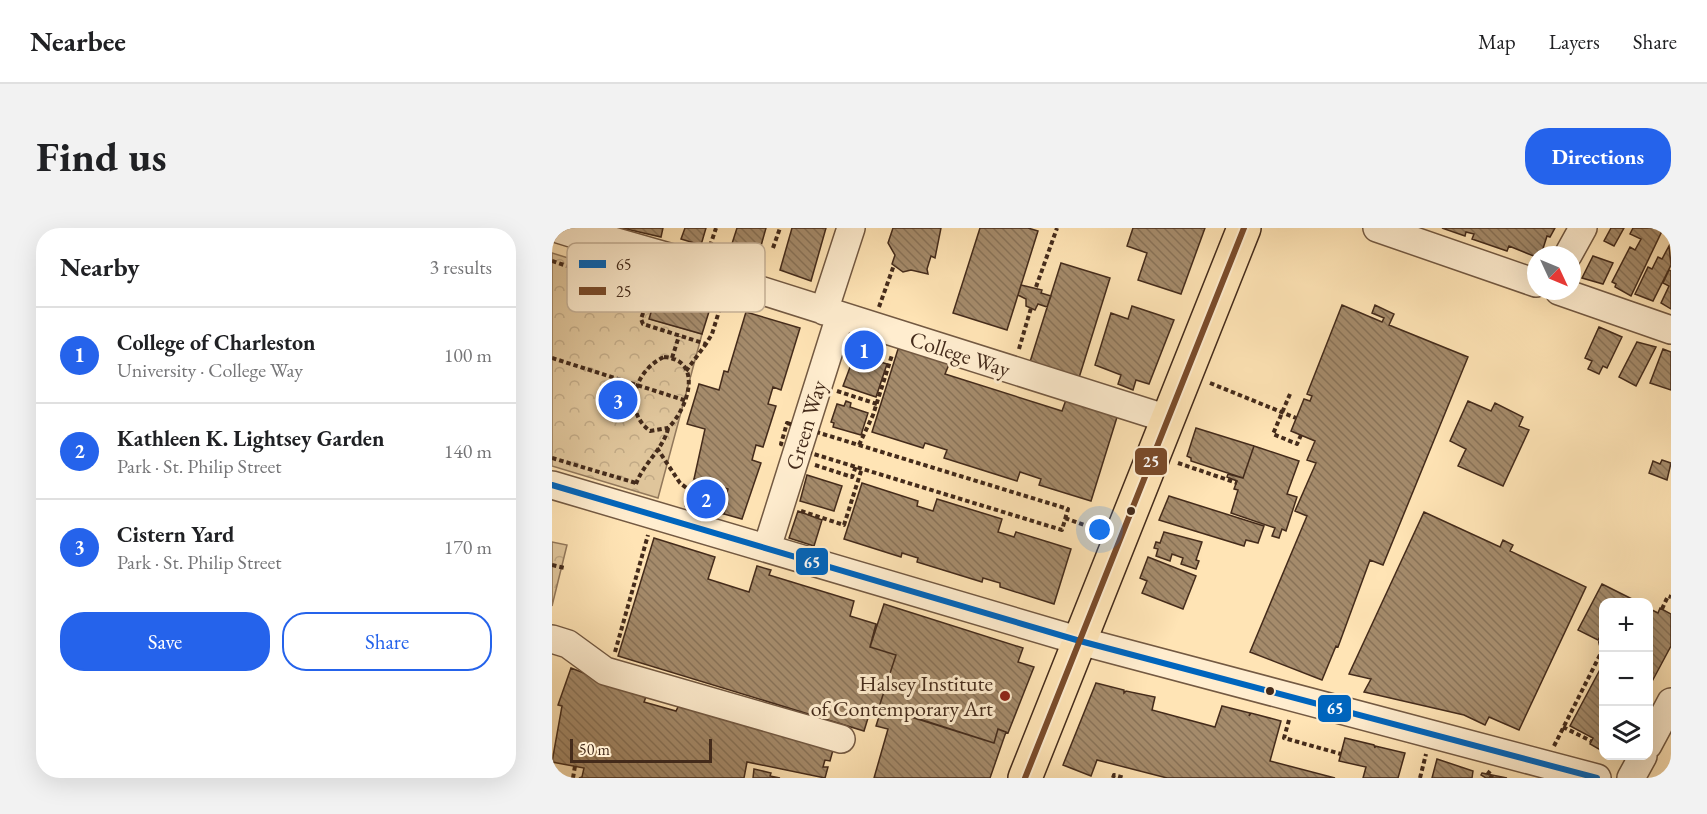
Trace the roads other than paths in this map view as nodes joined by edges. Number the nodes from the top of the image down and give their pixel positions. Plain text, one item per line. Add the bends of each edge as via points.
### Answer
1 (555, 228) edge
2 (851, 228) edge
3 (1244, 228) edge
4 (1377, 228) edge
5 (1583, 228) edge
6 (620, 243) edge
7 (1573, 246) edge
8 (1527, 280) edge
9 (765, 292) edge
10 (1581, 299) edge
11 (832, 313) junction
12 (1671, 330) edge
13 (1168, 419) junction
14 (552, 486) edge
15 (775, 523) road end
16 (552, 639) edge
17 (1080, 641) junction
18 (1671, 702) edge
19 (1653, 736) edge
20 (841, 739) dead end
21 (1641, 760) edge
22 (1025, 778) edge
23 (1597, 778) edge
24 (1631, 778) edge

1 - 6 street, College Way
2 - 11 street, Green Way
3 - 13 main road
4 - 8 street
5 - 7 street
9 - 11 street, College Way
10 - 12 street
11 - 13 street, College Way
11 - 15 street, Green Way via 806,443
13 - 17 main road
14 - 17 street
16 - 20 street via 568,644 609,672
17 - 22 main road
17 - 23 street
18 - 19 street
21 - 24 street

